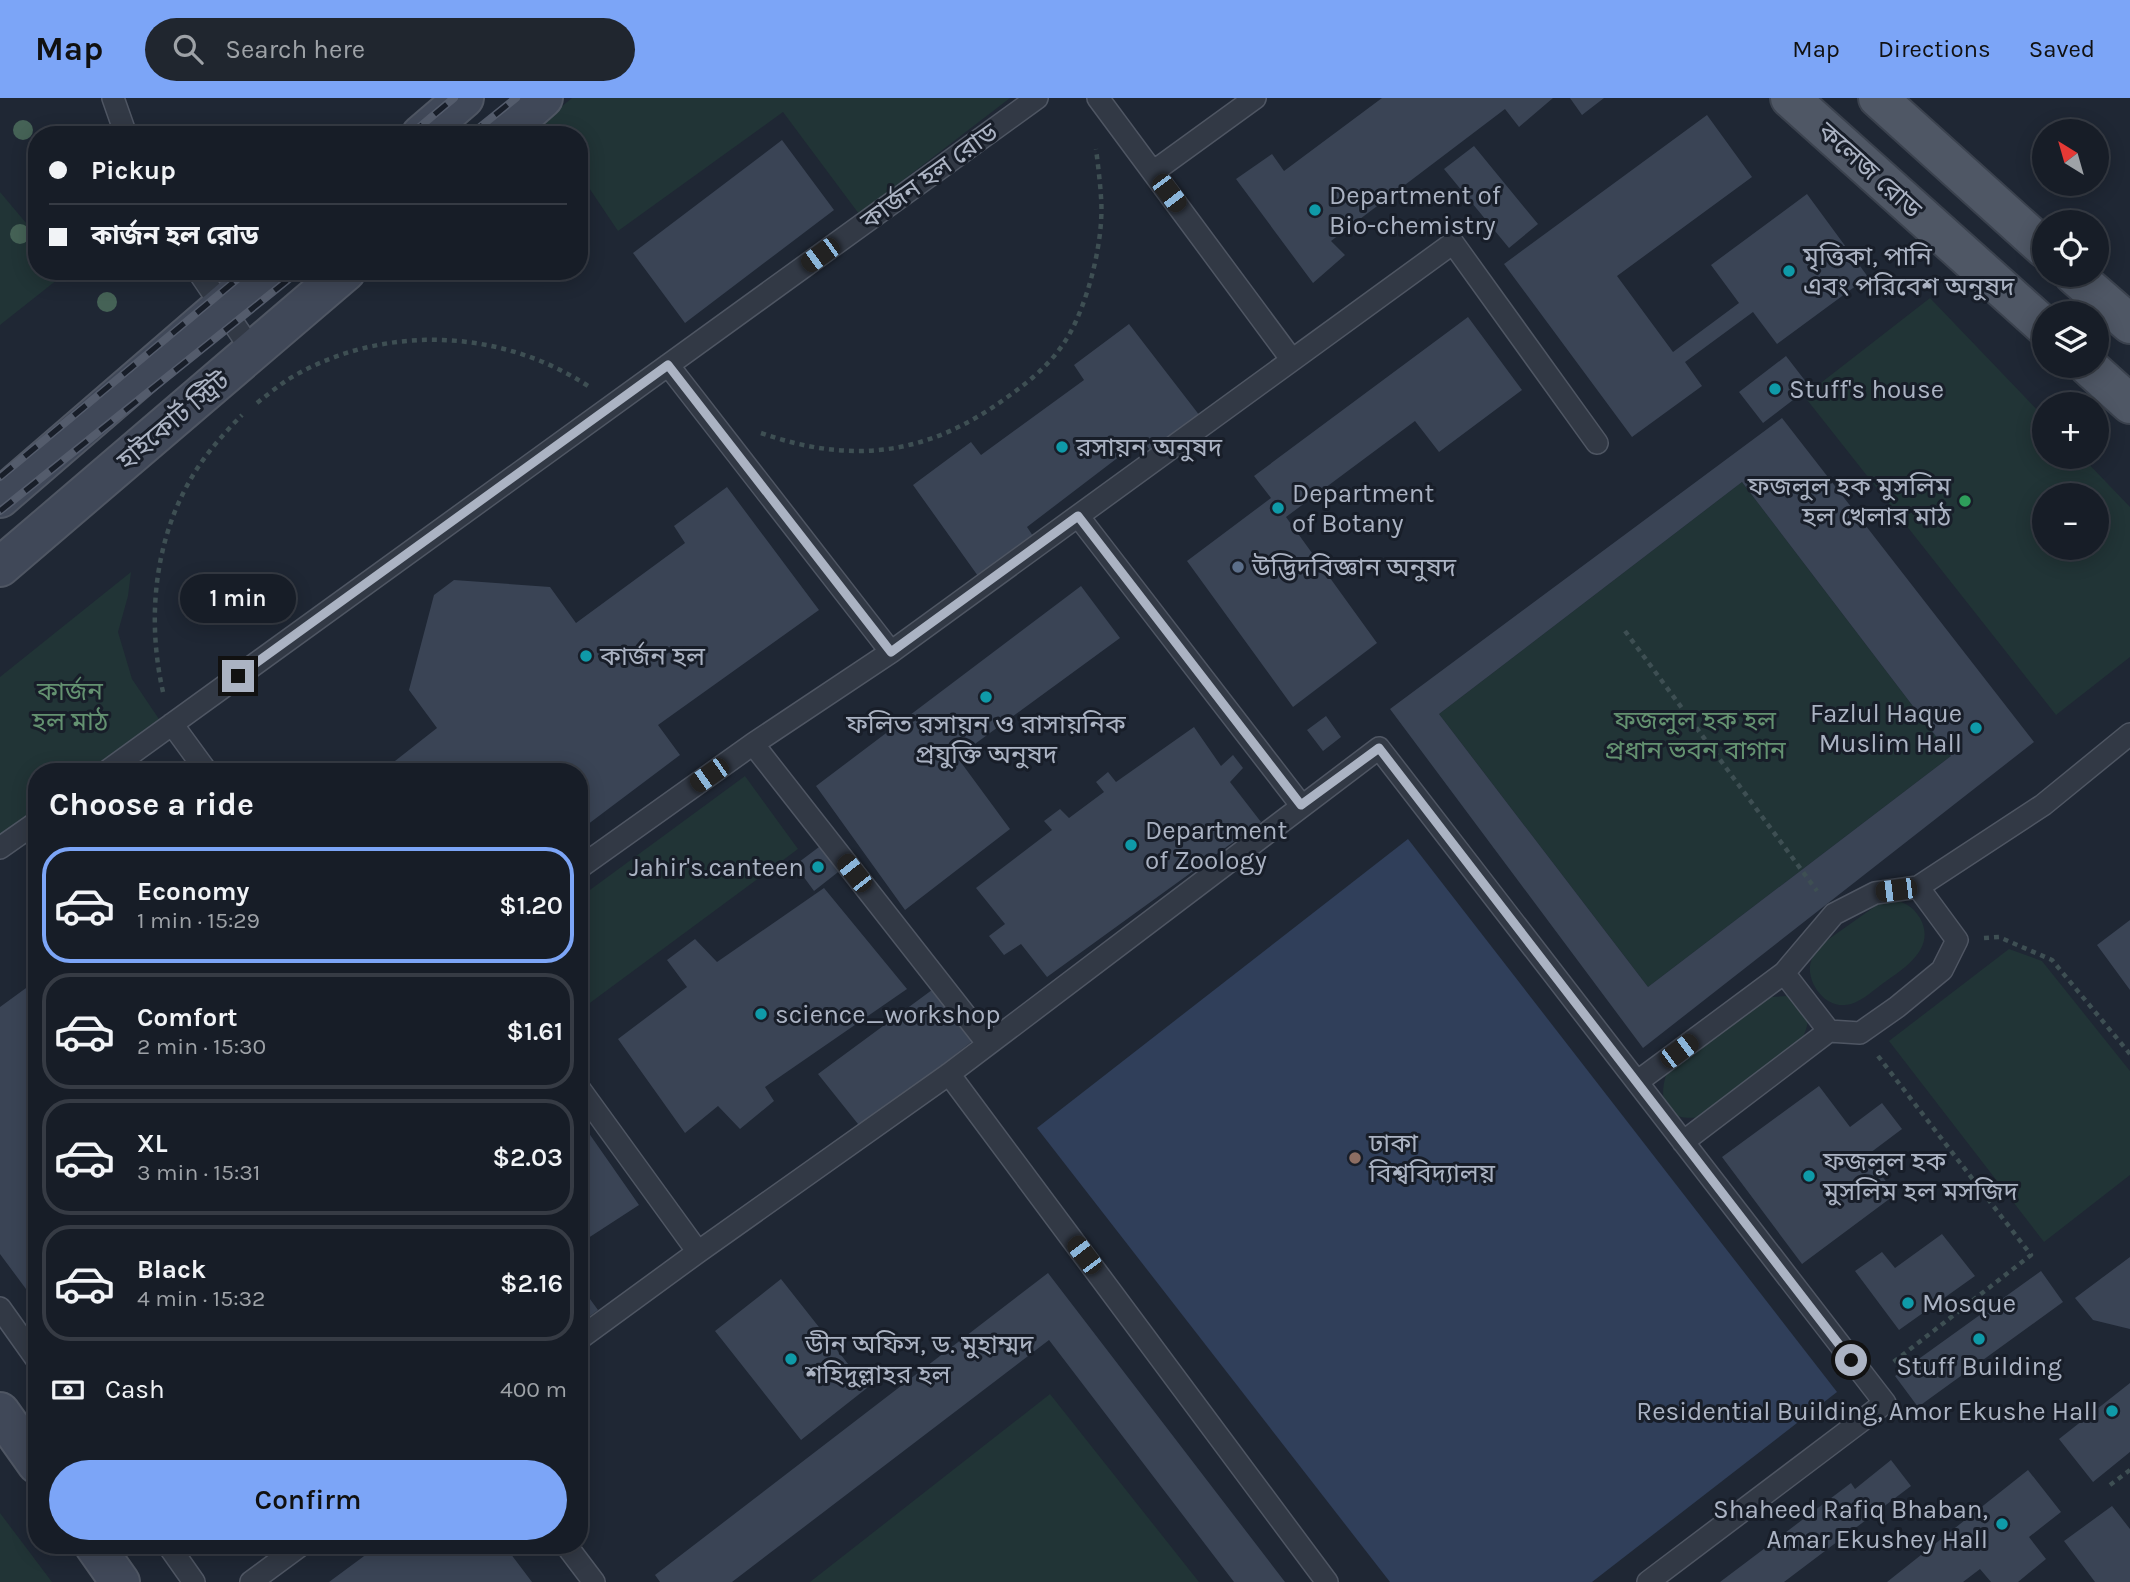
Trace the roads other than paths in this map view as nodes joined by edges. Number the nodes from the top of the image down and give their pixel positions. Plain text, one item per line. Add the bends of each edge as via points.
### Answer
1 (113, 98) edge
2 (464, 98) edge
3 (543, 98) edge
4 (1037, 98) edge
5 (1098, 98) edge
6 (1255, 98) edge
7 (1790, 98) edge
8 (1878, 98) edge
9 (123, 126) edge
10 (431, 126) edge
11 (511, 126) edge
12 (1153, 172) junction
13 (2032, 237) edge
14 (204, 280) edge
15 (253, 280) edge
16 (336, 280) edge
17 (2088, 287) edge
18 (222, 307) junction
19 (2032, 315) edge
20 (2130, 324) edge
21 (253, 352) junction
22 (1293, 360) junction
23 (668, 365) junction
24 (2101, 378) edge
25 (2130, 404) edge
26 (1597, 443) dead end
27 (0, 498) edge
28 (1078, 516) junction
29 (0, 567) edge
30 (891, 652) junction
31 (172, 724) junction
32 (2130, 734) edge
33 (753, 744) junction
34 (118, 763) edge
35 (200, 763) edge
36 (1301, 805) junction
37 (28, 828) edge
38 (0, 848) edge
39 (588, 862) edge
40 (1919, 887) junction
41 (1784, 973) junction
42 (1829, 1031) junction
43 (988, 1044) junction
44 (949, 1074) junction
45 (1637, 1082) junction
46 (588, 1099) edge
47 (1683, 1142) junction
48 (698, 1252) junction
49 (0, 1308) edge
50 (588, 1332) edge
51 (28, 1347) edge
52 (0, 1412) edge
53 (28, 1451) edge
54 (100, 1554) edge
55 (174, 1554) edge
56 (289, 1554) edge
57 (573, 1554) edge
58 (120, 1582) edge
59 (194, 1582) edge
60 (251, 1582) edge
61 (594, 1582) edge
62 (1327, 1582) edge
63 (1648, 1582) edge

1 - 9 lane
2 - 10 main road
3 - 11 main road
4 - 23 lane, কার্জন হল রোড
5 - 12 lane
6 - 12 lane
7 - 19 main road, কলেজ রোড
8 - 13 main road
12 - 22 lane
14 - 18 lane
15 - 18 main road, হাইকোর্ট স্ট্রিট
16 - 21 main road, হাইকোর্ট স্ট্রিট
17 - 20 main road
18 - 21 lane
18 - 27 main road, হাইকোর্ট স্ট্রিট
21 - 29 main road, হাইকোর্ট স্ট্রিট
22 - 26 lane via 1453,243
22 - 28 lane
23 - 30 lane
23 - 31 lane, কার্জন হল রোড
24 - 25 main road
28 - 30 lane
28 - 36 lane
30 - 33 lane
31 - 34 lane, কার্জন হল রোড
31 - 35 lane
32 - 40 lane via 2043,805
33 - 39 lane
33 - 43 lane
36 - 43 lane
36 - 45 lane via 1379,748
37 - 38 lane
40 - 41 lane via 1875,893 1834,914
40 - 42 lane via 1957,940 1942,970 1860,1033
41 - 42 lane
41 - 45 lane
42 - 47 lane
43 - 44 lane
44 - 48 lane
44 - 62 lane
45 - 47 lane
46 - 48 lane
47 - 63 lane via 1885,1403
48 - 50 lane
49 - 51 lane
52 - 53 main road
54 - 58 main road
55 - 59 lane
56 - 60 lane
57 - 61 lane

